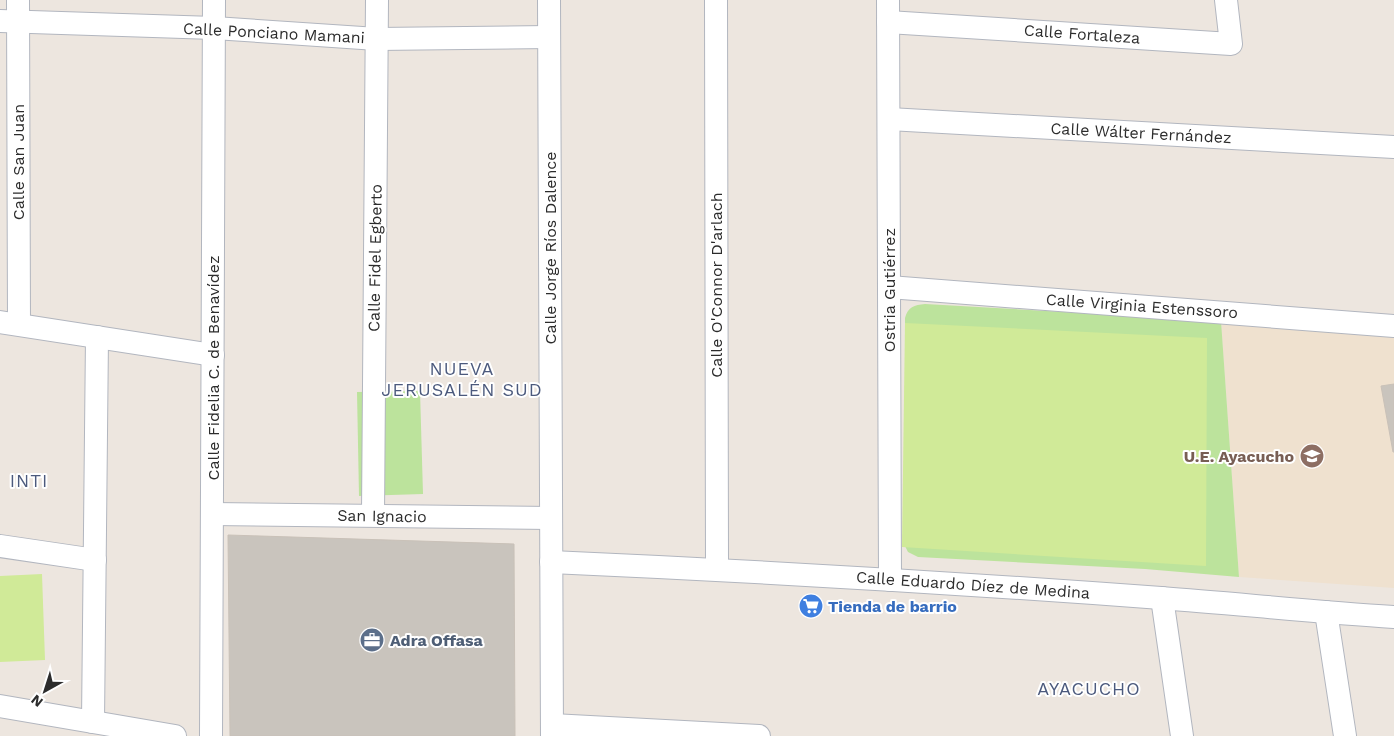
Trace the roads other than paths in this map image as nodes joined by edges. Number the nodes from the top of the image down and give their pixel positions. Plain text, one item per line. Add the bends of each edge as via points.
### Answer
1 (214, 0) edge
2 (377, 0) edge
3 (549, 0) edge
4 (716, 0) edge
5 (1226, 0) edge
6 (888, 11) edge
7 (12, 14) edge
8 (214, 28) junction
9 (549, 37) junction
10 (377, 39) junction
11 (889, 119) junction
12 (1394, 147) edge
13 (889, 287) junction
14 (9, 323) edge
15 (1394, 326) edge
16 (98, 337) junction
17 (213, 355) junction
18 (212, 514) junction
19 (372, 515) junction
20 (551, 518) junction
21 (0, 546) edge
22 (95, 560) junction
23 (552, 562) junction
24 (717, 569) junction
25 (890, 580) junction
26 (1162, 598) junction
27 (1326, 612) junction
28 (1394, 617) edge
29 (0, 706) edge
30 (93, 722) junction
31 (552, 730) edge
32 (175, 736) edge
33 (211, 736) edge
34 (759, 736) edge
35 (1182, 736) edge
36 (1345, 736) edge

1 - 8 street, Calle Fidelia C. de Benavídez
2 - 10 street, Calle Fidel Egberto
3 - 9 street, Calle Jorge Ríos Dalence
4 - 24 street, Calle O'Connor D'arlach
5 - 6 street, Calle Fortaleza via 1231,44
6 - 11 street, Ostria Gutiérrez
7 - 8 street, Calle Ponciano Mamani
7 - 14 street, Calle San Juan
8 - 10 street, Calle Ponciano Mamani
8 - 17 street, Calle Fidelia C. de Benavídez
9 - 10 street, Calle Ponciano Mamani
9 - 20 street, Calle Jorge Ríos Dalence
10 - 19 street, Calle Fidel Egberto
11 - 12 street, Calle Wálter Fernández
11 - 13 street, Ostria Gutiérrez
13 - 15 street, Calle Virginia Estenssoro
13 - 25 street, Ostria Gutiérrez
14 - 16 street
16 - 17 street
16 - 22 street
17 - 18 street, Calle Fidelia C. de Benavídez
18 - 19 street, San Ignacio
18 - 33 street, Calle Fidelia C. de Benavídez
19 - 20 street, San Ignacio
20 - 23 street, Calle Jorge Ríos Dalence
21 - 22 street
22 - 30 street
23 - 24 street, Calle Eduardo Díez de Medina
23 - 31 street, Calle Jorge Ríos Dalence
24 - 25 street, Calle Eduardo Díez de Medina
25 - 26 street, Calle Eduardo Díez de Medina
26 - 27 street, Calle Eduardo Díez de Medina
26 - 35 street
27 - 28 street, Calle Eduardo Díez de Medina
27 - 36 street
29 - 30 street
30 - 32 street
31 - 34 street

